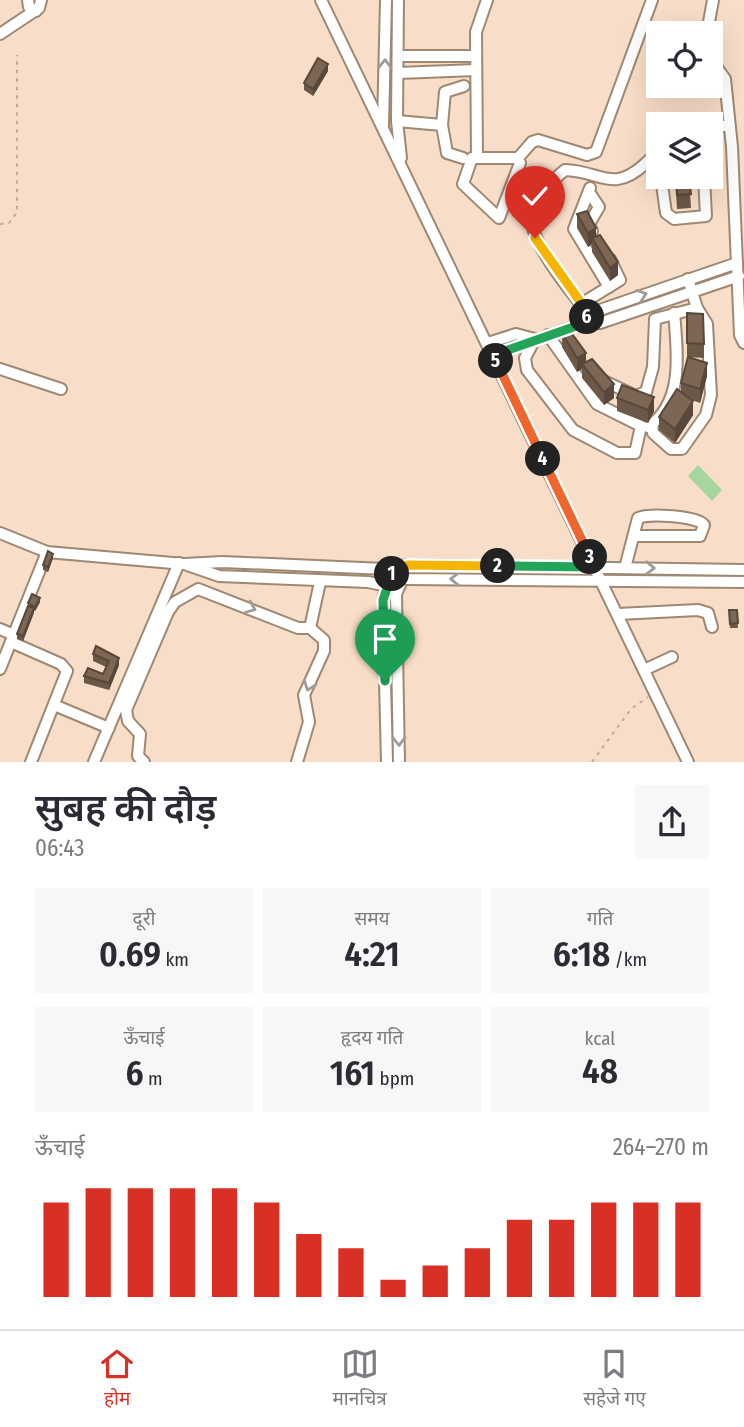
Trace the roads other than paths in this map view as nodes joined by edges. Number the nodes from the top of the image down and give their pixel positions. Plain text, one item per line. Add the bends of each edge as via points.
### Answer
1 (28, 0) edge
2 (320, 0) edge
3 (386, 0) edge
4 (398, 0) edge
5 (487, 0) edge
6 (652, 0) edge
7 (713, 0) edge
8 (38, 5) edge
9 (709, 21) edge
10 (0, 34) edge
11 (398, 56) junction
12 (476, 56) junction
13 (476, 70) junction
14 (398, 73) junction
15 (723, 76) edge
16 (464, 86) dead end
17 (397, 121) junction
18 (442, 125) junction
19 (723, 126) edge
20 (729, 126) junction
21 (383, 127) junction
22 (463, 158) dead end
23 (477, 158) junction
24 (518, 158) junction
25 (646, 163) edge
26 (738, 164) edge
27 (401, 166) junction
28 (592, 176) junction
29 (663, 189) edge
30 (705, 189) edge
31 (589, 192) junction
32 (597, 239) edge
33 (605, 250) edge
34 (737, 263) junction
35 (738, 276) junction
36 (690, 285) junction
37 (610, 287) junction
38 (581, 304) junction
39 (697, 308) junction
40 (674, 313) junction
41 (586, 319) junction
42 (548, 335) junction
43 (534, 338) junction
44 (488, 343) junction
45 (744, 343) edge
46 (494, 355) junction
47 (0, 369) edge
48 (594, 371) edge
49 (61, 389) dead end
50 (647, 425) junction
51 (0, 533) edge
52 (634, 536) junction
53 (47, 552) junction
54 (255, 563) junction
55 (181, 564) junction
56 (302, 566) junction
57 (595, 567) junction
58 (341, 568) junction
59 (625, 568) junction
60 (744, 569) edge
61 (394, 572) junction
62 (254, 579) junction
63 (407, 579) junction
64 (602, 580) junction
65 (302, 582) junction
66 (320, 582) junction
67 (339, 582) junction
68 (744, 582) edge
69 (392, 587) junction
70 (618, 614) junction
71 (712, 627) dead end
72 (310, 628) junction
73 (0, 629) edge
74 (13, 638) junction
75 (672, 657) dead end
76 (0, 669) edge
77 (644, 670) junction
78 (54, 705) junction
79 (109, 727) junction
80 (31, 762) edge
81 (94, 762) edge
82 (144, 762) edge
83 (297, 762) edge
84 (387, 762) edge
85 (399, 762) edge
86 (688, 762) edge

1 - 8 street via 29,7
2 - 21 street
21 -> 3 street
4 - 11 street
5 - 12 street via 478,18
6 - 24 street via 596,152 587,155 538,140
7 - 9 street
8 - 10 street
11 - 12 street
11 - 14 street
12 - 13 street
13 - 14 street
13 - 23 street
14 - 17 street
15 - 20 street
16 - 18 street via 445,92
17 - 18 street
17 - 27 street
18 - 22 street via 447,153
19 - 20 street
20 - 26 street
21 - 27 street
23 - 24 street
23 - 24 street via 472,158 463,184 499,218
25 - 28 street via 628,177 608,181
26 - 34 street
27 - 44 street
28 - 31 street
28 - 38 street via 565,170 549,187 532,219 535,238
29 - 30 street via 666,213 674,219 706,216
31 - 32 street via 599,207 589,224
31 - 37 street via 574,229
33 - 37 street via 621,278
34 - 35 street
34 - 36 street
35 - 36 street
35 - 45 street
36 - 39 street
36 - 41 street
37 - 38 street
38 - 41 street
39 - 40 street
39 - 50 street via 707,324 711,396 706,415 686,445 677,450 656,438
40 - 48 street via 659,316 653,325 653,367 646,392 636,396 617,389
40 - 50 street via 676,383
41 - 42 street via 566,334
42 - 43 street
42 - 50 street via 597,404
43 - 44 street via 516,334
43 - 46 street
43 - 50 street via 525,358 527,370 573,430 630,455
44 - 46 street
46 - 57 street
47 - 49 street
51 - 53 street
52 - 52 street via 635,523 643,516 694,519 704,525 700,536
52 - 59 street
53 - 55 street
53 - 74 street
54 - 55 street
54 - 56 street
54 - 62 street
55 - 62 street via 219,576
55 - 79 street
56 - 58 street
56 - 65 street
57 - 59 street
57 - 61 street via 408,565
57 - 64 street
58 - 61 street
58 - 67 street
59 -> 60 street
61 - 63 street
61 - 69 street
62 - 65 street
64 -> 63 street
63 - 69 street
64 - 68 street
64 - 70 street
65 - 66 street
66 - 67 street
66 - 72 street
67 - 69 street
69 - 84 street via 383,600
69 -> 85 street
70 - 71 street via 698,610 708,614
70 - 77 street
82 -> 72 street via 137,750 140,734 128,722 126,710 175,602 192,590 204,590 298,628
72 -> 83 street via 325,644 304,695 309,722
73 - 74 street
74 - 76 street
74 - 78 street via 65,667
75 - 77 street
77 - 86 street
78 - 79 street
78 - 80 street
79 - 81 street

